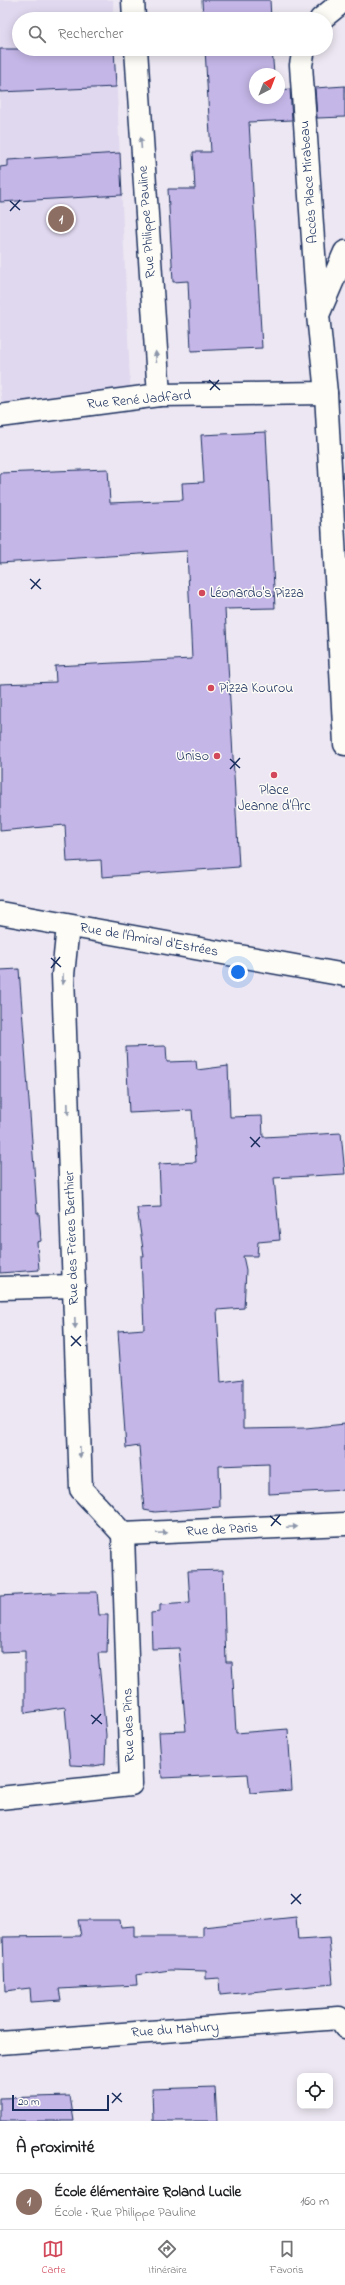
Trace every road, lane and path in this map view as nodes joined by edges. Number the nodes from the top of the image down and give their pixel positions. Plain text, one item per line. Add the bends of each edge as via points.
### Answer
1 (133, 0) edge
2 (134, 12) edge
3 (136, 56) edge
4 (303, 56) edge
5 (345, 252) edge
6 (318, 315) junction
7 (326, 393) junction
8 (159, 396) junction
9 (0, 416) edge
10 (343, 631) edge
11 (345, 744) edge
12 (0, 913) edge
13 (68, 926) junction
14 (345, 975) edge
15 (74, 1286) junction
16 (0, 1288) edge
17 (345, 1524) edge
18 (123, 1534) junction
19 (0, 1798) edge
20 (345, 2026) edge
21 (0, 2043) edge

1 - 2 street
8 -> 3 street, Rue Philippe Pauline
4 - 6 street, Accès Place Mirabeau via 301,65
5 - 6 street
6 - 7 street, Accès Place Mirabeau
7 - 8 street, Rue René Jadfard
7 - 10 street, Accès Place Mirabeau
8 - 9 street, Rue René Jadfard
10 - 11 street, Accès Place Mirabeau
12 - 13 street, Rue de l'Amiral d'Estrées
13 - 14 street, Rue de l'Amiral d'Estrées
13 -> 15 street, Rue des Frères Berthier via 63,975
15 - 16 street
15 -> 18 street, Rue des Frères Berthier via 81,1489
18 -> 17 street, Rue de Paris
18 - 19 street, Rue des Pins via 131,1784
20 - 21 street, Rue du Mahury via 339,2018

